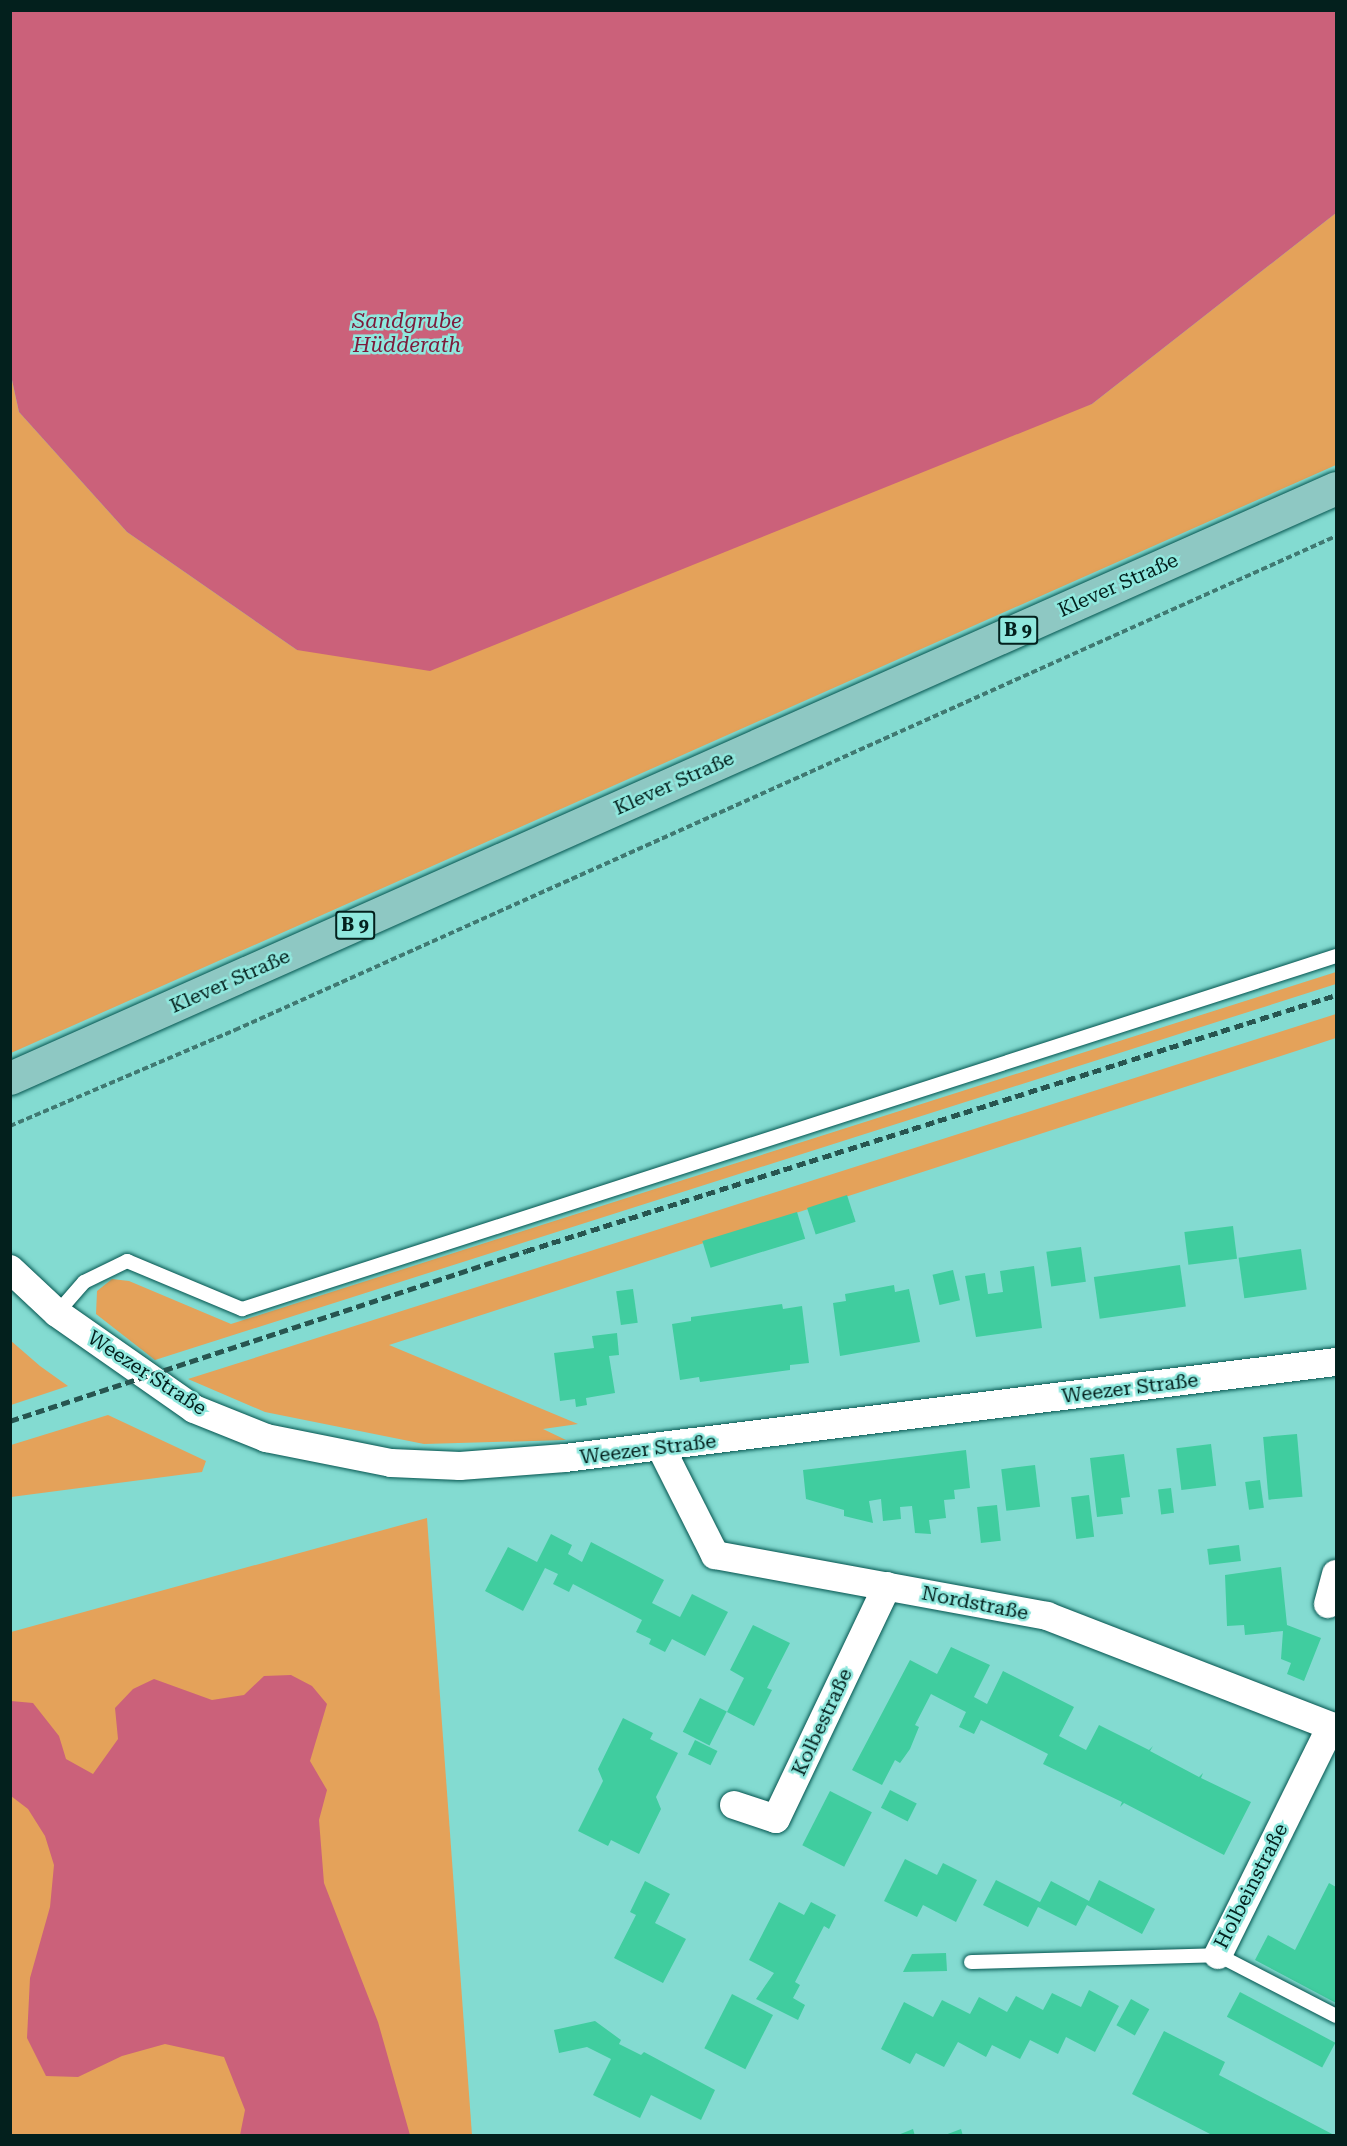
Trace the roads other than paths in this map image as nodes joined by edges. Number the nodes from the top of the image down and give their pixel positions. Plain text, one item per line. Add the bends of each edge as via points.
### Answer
1 (1336, 488) edge
2 (1336, 956) edge
3 (10, 1078) edge
4 (10, 1269) edge
5 (57, 1313) junction
6 (1336, 1362) edge
7 (661, 1448) junction
8 (1336, 1574) edge
9 (887, 1586) junction
10 (1328, 1604) dead end
11 (1334, 1727) edge
12 (734, 1805) dead end
13 (1218, 1955) junction
14 (971, 1962) dead end
15 (1336, 2016) edge

1 - 3 main road, Klever Straße / B 9
2 - 5 lane via 242,1309 127,1261 84,1282
4 - 5 street, Weezer Straße
5 - 7 street, Weezer Straße via 194,1409 266,1438 391,1463 460,1466
6 - 7 street, Weezer Straße
7 - 9 street, Nordstraße via 716,1555
8 - 10 street
9 - 11 street, Nordstraße via 1047,1616
9 - 12 street, Kolbestraße via 776,1819
11 - 13 street, Holbeinstraße
13 - 14 lane, Holbeinstraße
13 - 15 lane

